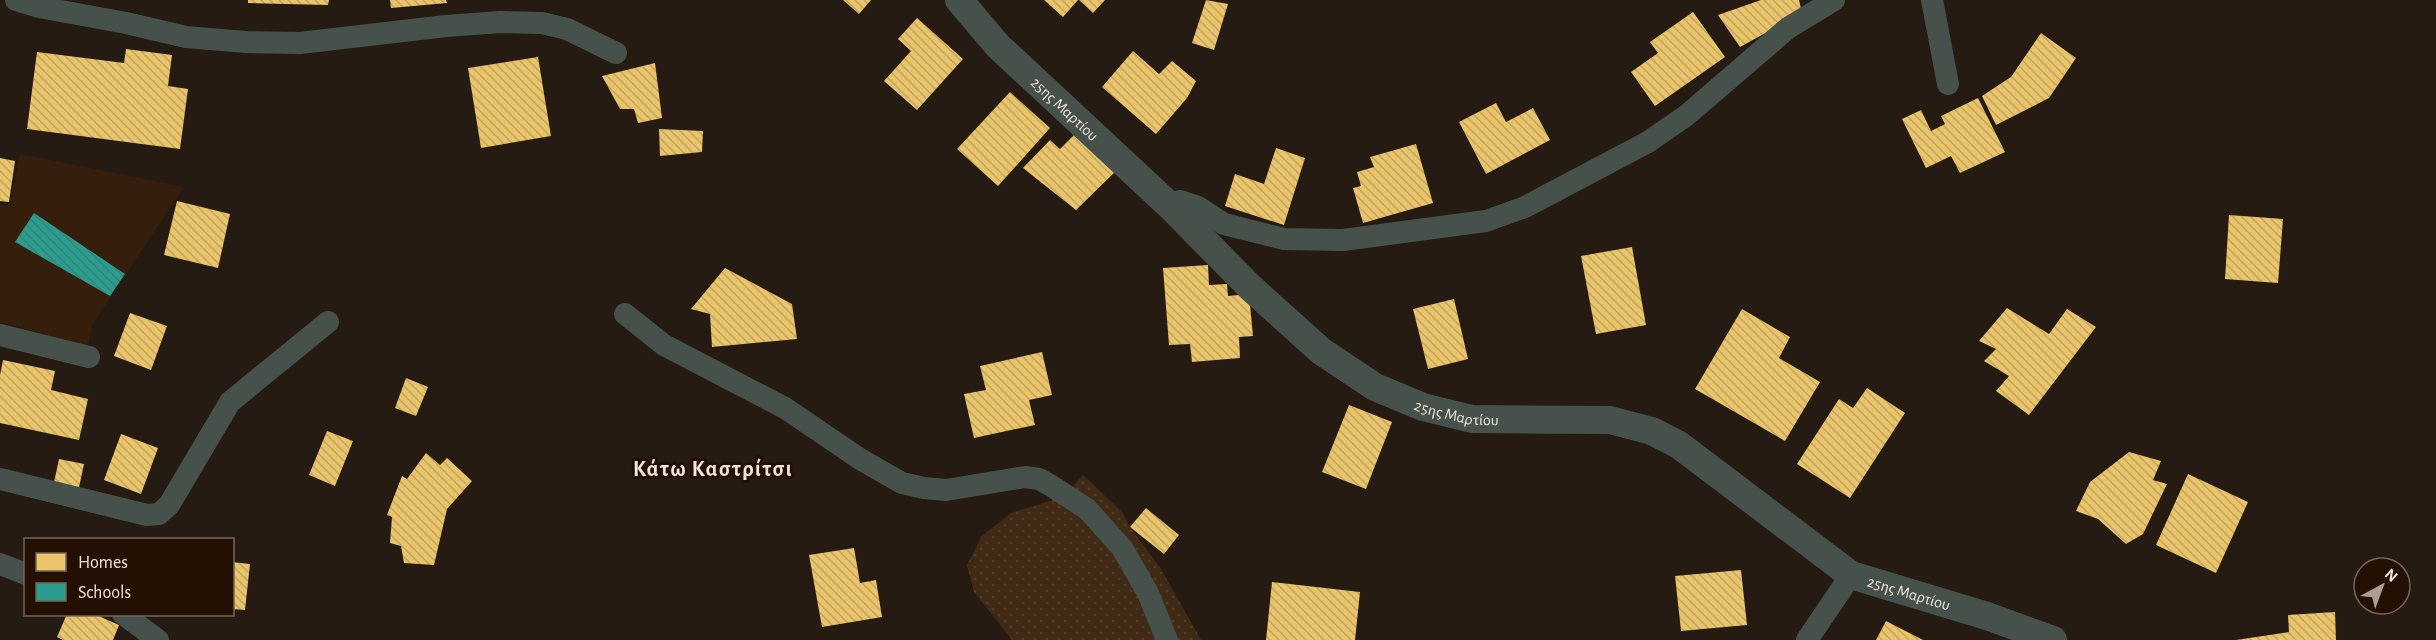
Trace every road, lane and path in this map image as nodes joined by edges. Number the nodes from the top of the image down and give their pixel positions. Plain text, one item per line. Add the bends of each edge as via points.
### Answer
1 (16, 0) edge
2 (959, 0) edge
3 (1834, 0) edge
4 (1932, 0) edge
5 (616, 53) dead end
6 (1948, 84) dead end
7 (1170, 206) junction
8 (625, 314) dead end
9 (328, 322) dead end
10 (0, 335) edge
11 (89, 357) dead end
12 (0, 479) edge
13 (0, 564) edge
14 (24, 573) edge
15 (1851, 575) junction
16 (124, 616) edge
17 (158, 640) edge
18 (1167, 640) edge
19 (1807, 640) edge
20 (2053, 640) edge

1 - 5 street via 186,37 246,42 300,43 478,23 542,23 567,29
2 - 7 street, 25ης Μαρτίου via 998,46
3 - 7 street via 1788,28 1687,115 1648,142 1525,207 1486,221 1342,240 1284,239 1224,224 1198,207 1180,201
4 - 6 street
7 - 15 street, 25ης Μαρτίου via 1321,351 1375,387 1423,407 1472,419 1610,420 1652,431 1678,445
8 - 18 street via 664,345 785,408 902,483 946,490 1025,477 1050,485 1087,509 1122,548 1148,593
9 - 12 street via 230,402 169,505 159,514 147,515
10 - 11 street
13 - 14 street
15 - 19 street
15 - 20 street, 25ης Μαρτίου
16 - 17 street

